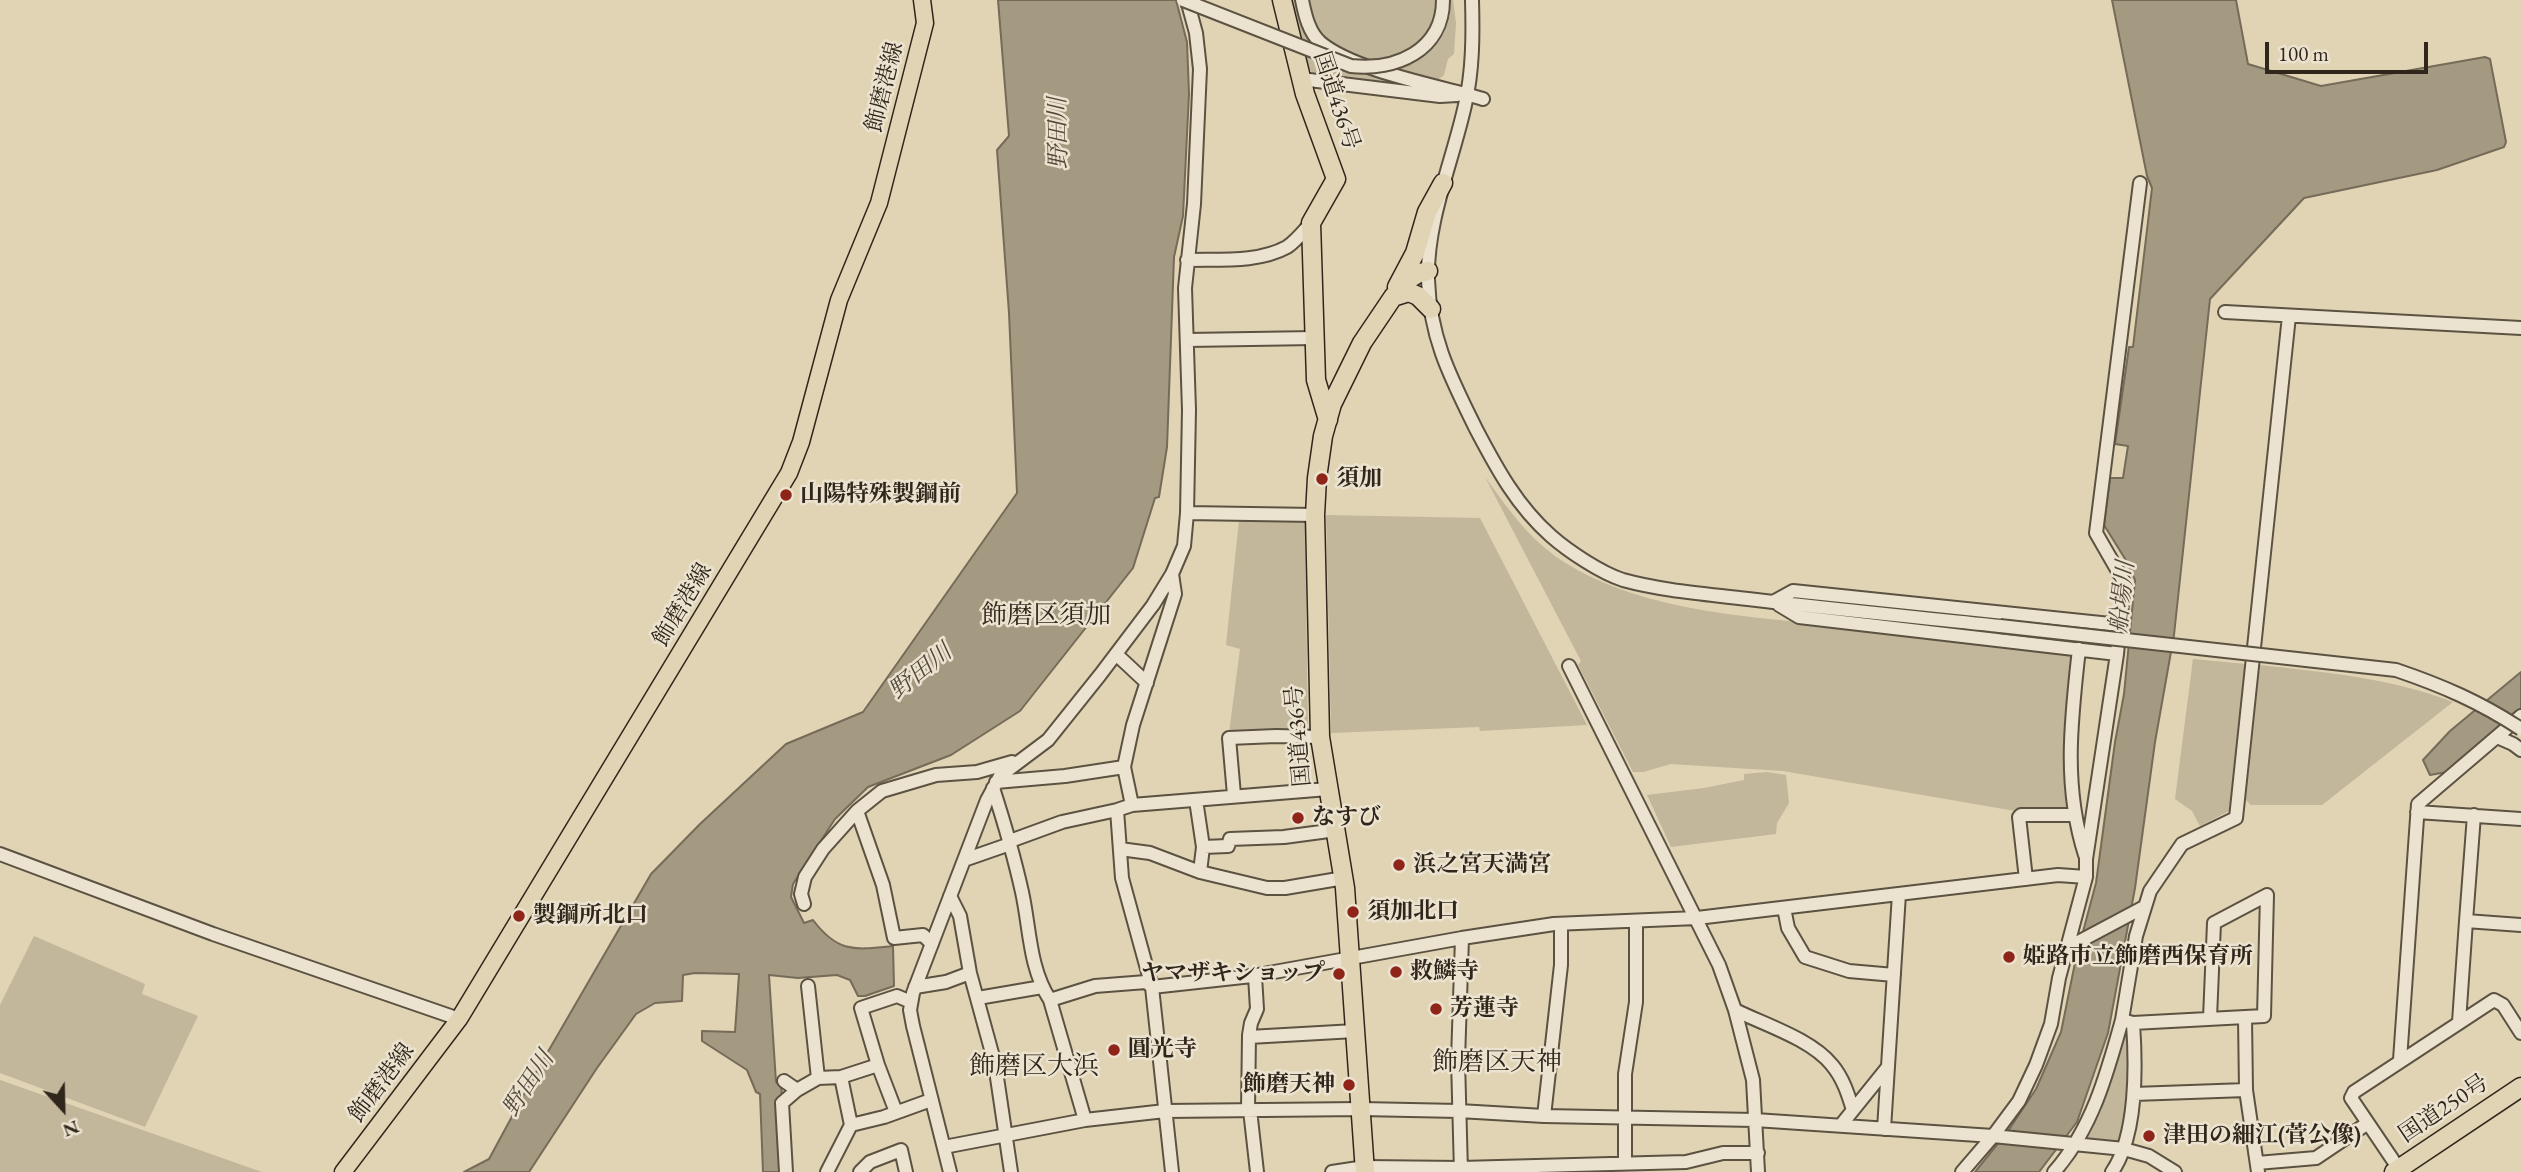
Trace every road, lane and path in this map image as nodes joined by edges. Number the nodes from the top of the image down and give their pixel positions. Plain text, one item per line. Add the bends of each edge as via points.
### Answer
1 (922, 0) edge
2 (1185, 0) edge
3 (1282, 0) edge
4 (1302, 0) edge
5 (1443, 0) edge
6 (1472, 0) edge
7 (1301, 79) junction
8 (1468, 94) junction
9 (1483, 99) dead end
10 (1443, 183) junction
11 (2140, 183) dead end
12 (1311, 223) junction
13 (1186, 260) junction
14 (1428, 271) junction
15 (1393, 297) junction
16 (1431, 309) junction
17 (2225, 312) dead end
18 (2290, 316) junction
19 (2521, 328) edge
20 (1315, 338) junction
21 (1187, 340) junction
22 (1328, 420) junction
23 (1187, 513) junction
24 (1315, 515) junction
25 (1172, 573) junction
26 (1772, 602) junction
27 (2120, 625) junction
28 (2079, 649) junction
29 (1116, 654) junction
30 (2117, 654) junction
31 (1569, 666) dead end
32 (1147, 683) junction
33 (2521, 716) edge
34 (2521, 729) edge
35 (1320, 737) junction
36 (2497, 737) junction
37 (2521, 750) edge
38 (1019, 760) junction
39 (1124, 767) junction
40 (995, 785) junction
41 (1328, 789) junction
42 (1234, 795) junction
43 (1196, 800) junction
44 (1132, 805) junction
45 (1117, 810) junction
46 (857, 811) junction
47 (2417, 812) junction
48 (2074, 815) junction
49 (2474, 815) junction
50 (2521, 819) edge
51 (1336, 830) junction
52 (1010, 842) junction
53 (1203, 847) junction
54 (1120, 849) junction
55 (0, 854) edge
56 (2086, 859) junction
57 (964, 860) junction
58 (1200, 872) junction
59 (2085, 877) junction
60 (1344, 878) junction
61 (2026, 879) junction
62 (1899, 894) junction
63 (950, 896) junction
64 (804, 904) dead end
65 (2144, 907) junction
66 (1784, 908) junction
67 (1697, 918) junction
68 (1636, 921) junction
69 (2466, 921) junction
70 (1561, 924) junction
71 (2521, 925) edge
72 (1462, 938) junction
73 (932, 943) junction
74 (2067, 948) junction
75 (1350, 959) junction
76 (970, 973) junction
77 (1894, 975) junction
78 (1255, 976) junction
79 (808, 986) dead end
80 (1042, 987) junction
81 (1152, 987) junction
82 (915, 988) junction
83 (978, 998) junction
84 (1050, 1000) junction
85 (911, 1002) junction
86 (1735, 1010) junction
87 (2210, 1018) junction
88 (2245, 1018) junction
89 (459, 1019) junction
90 (2127, 1022) junction
91 (2459, 1022) junction
92 (1355, 1031) junction
93 (2521, 1032) edge
94 (1249, 1038) junction
95 (2400, 1060) junction
96 (878, 1065) junction
97 (1888, 1068) junction
98 (841, 1077) junction
99 (818, 1078) junction
100 (784, 1081) dead end
101 (2521, 1087) edge
102 (797, 1090) junction
103 (2246, 1090) junction
104 (2134, 1094) junction
105 (931, 1100) junction
106 (1361, 1109) junction
107 (1249, 1110) junction
108 (1853, 1110) junction
109 (1165, 1111) junction
110 (1459, 1111) junction
111 (896, 1112) junction
112 (1545, 1116) junction
113 (1625, 1116) junction
114 (1085, 1120) junction
115 (1755, 1121) junction
116 (2368, 1123) junction
117 (851, 1125) junction
118 (1841, 1125) junction
119 (1884, 1129) junction
120 (1006, 1133) junction
121 (1993, 1136) junction
122 (2076, 1144) junction
123 (944, 1147) junction
124 (2124, 1149) junction
125 (1758, 1153) junction
126 (1625, 1163) junction
127 (2258, 1168) edge
128 (1365, 1169) edge
129 (1461, 1170) edge
130 (1487, 1170) edge
131 (2397, 1170) edge
132 (343, 1172) edge
133 (786, 1172) edge
134 (827, 1172) edge
135 (860, 1172) edge
136 (905, 1172) edge
137 (950, 1172) edge
138 (1011, 1172) edge
139 (1172, 1172) edge
140 (1257, 1172) edge
141 (1332, 1172) edge
142 (1758, 1172) edge
143 (1962, 1172) edge
144 (2054, 1172) edge
145 (2112, 1172) edge
146 (2175, 1172) edge

1 - 89 main road, 飾磨港線 via 925,23 879,203 839,300 789,473
2 - 5 street, bridge via 1365,68 1404,61 1429,40
2 - 13 street via 1196,33 1199,69 1194,204
3 - 7 highway, 国道436号
4 - 8 street via 1320,43 1363,66
6 - 8 street
7 - 8 street via 1440,96
7 - 12 highway, 国道436号 via 1336,179
8 - 9 street
8 - 10 street
10 - 14 street
10 - 15 highway
11 - 27 street via 2096,533 2123,580
12 - 13 street via 1289,246 1269,254
12 - 20 highway, 国道436号
13 - 21 street
14 - 15 highway, 国道436号 via 1409,279
14 - 16 street
15 - 16 highway via 1409,292
15 - 22 highway, 国道436号 via 1354,357
16 - 26 street via 1449,375 1499,475 1552,537 1621,579
17 - 18 street
18 - 19 street
18 - 65 street via 2236,818 2182,844
20 - 21 street
20 - 22 highway, 国道436号 via 1316,380
21 - 23 street
22 - 24 highway, 国道436号 via 1318,463
23 - 24 street
23 - 25 street via 1184,546
24 - 35 highway, 国道436号
25 - 29 street
25 - 32 street via 1175,594
26 - 27 street via 1793,591
26 - 28 street via 1800,617
26 - 34 street, bridge via 2396,670 2444,686
27 - 30 street
28 - 30 street
28 - 48 street via 2070,732
29 - 32 street
29 - 38 street via 1048,740
30 - 56 street
31 - 67 street
32 - 39 street
33 - 36 street
35 - 41 highway, 国道436号
35 - 42 street via 1229,738
36 - 37 street
36 - 47 street via 2418,804
38 - 40 street
38 - 46 street via 977,772 936,775 882,791
39 - 40 street
39 - 44 street
40 - 52 street
40 - 57 street
41 - 42 street
41 - 51 highway, 国道436号
42 - 43 street
43 - 44 street
43 - 53 street
44 - 45 street
45 - 52 street via 1062,822
45 - 54 street
46 - 64 street via 805,877
46 - 73 street via 883,885 894,938 923,935
47 - 49 street
47 - 95 street
48 - 56 street
48 - 61 street via 2019,817
49 - 50 street
49 - 69 street
51 - 53 street via 1230,839 1228,846
51 - 60 highway, 国道436号
52 - 57 street
52 - 80 street
53 - 58 street
54 - 58 street via 1150,853
54 - 81 street via 1128,904
55 - 89 street
56 - 59 street
57 - 63 street
58 - 60 street via 1267,888
59 - 61 street
59 - 74 street
60 - 75 highway, 国道436号
61 - 62 street
62 - 66 street
62 - 77 street
63 - 73 street
63 - 76 street via 960,916
65 - 74 street
65 - 90 street via 2136,936
66 - 67 street
66 - 77 street via 1788,928 1805,957 1849,971
67 - 68 street
67 - 86 street
68 - 70 street
68 - 113 street via 1636,1002 1627,1050
69 - 71 street
69 - 91 street
70 - 72 street
70 - 112 street
72 - 75 street
72 - 110 street
73 - 82 street
74 - 121 street via 2051,1024 2036,1065 2019,1101
75 - 78 street
75 - 92 highway, 国道436号
76 - 82 street
76 - 83 street
77 - 97 street
78 - 81 street
78 - 94 street via 1257,1009
79 - 99 street
80 - 83 street
80 - 84 street
81 - 84 street via 1146,982 1095,986
81 - 109 street
82 - 85 street
83 - 120 street
84 - 114 street
85 - 96 street via 897,996 861,1008
85 - 105 street
86 - 108 street via 1817,1050 1834,1067
86 - 115 street via 1753,1080
87 - 88 street
87 - 88 street via 2214,923 2267,895 2264,1016
87 - 90 street
88 - 103 street
89 - 132 main road, 飾磨港線
90 - 104 street via 2135,1060
90 - 122 street
91 - 93 street via 2494,1000 2503,1005
91 - 95 street
92 - 94 street
92 - 106 highway, 国道436号
94 - 107 street
95 - 116 street via 2354,1092 2351,1098
96 - 98 street
96 - 111 street
97 - 108 street
97 - 119 street
98 - 99 street
98 - 117 street
99 - 102 street
100 - 102 street
101 - 131 highway, 国道250号
102 - 133 street via 782,1103
103 - 104 street
103 - 127 street
104 - 124 street
105 - 111 street
105 - 123 street
106 - 107 street
106 - 110 street
106 - 128 highway, 国道436号
107 - 109 street
107 - 140 street
108 - 118 street
109 - 114 street
109 - 139 street
110 - 112 street
110 - 129 street
111 - 117 street
112 - 113 street
113 - 115 street
113 - 126 street
114 - 120 street
115 - 118 street
115 - 125 street
116 - 127 street via 2316,1158
116 - 131 street
117 - 134 street
118 - 119 street
119 - 121 street
120 - 123 street
120 - 138 street
121 - 122 street
121 - 143 street
122 - 124 street
122 - 144 street
123 - 137 street
124 - 145 street
124 - 146 street via 2149,1156
125 - 126 street via 1723,1153 1686,1162
125 - 142 street
126 - 130 street
128 - 129 street
128 - 141 street
129 - 130 street
135 - 136 street via 870,1162 901,1150

